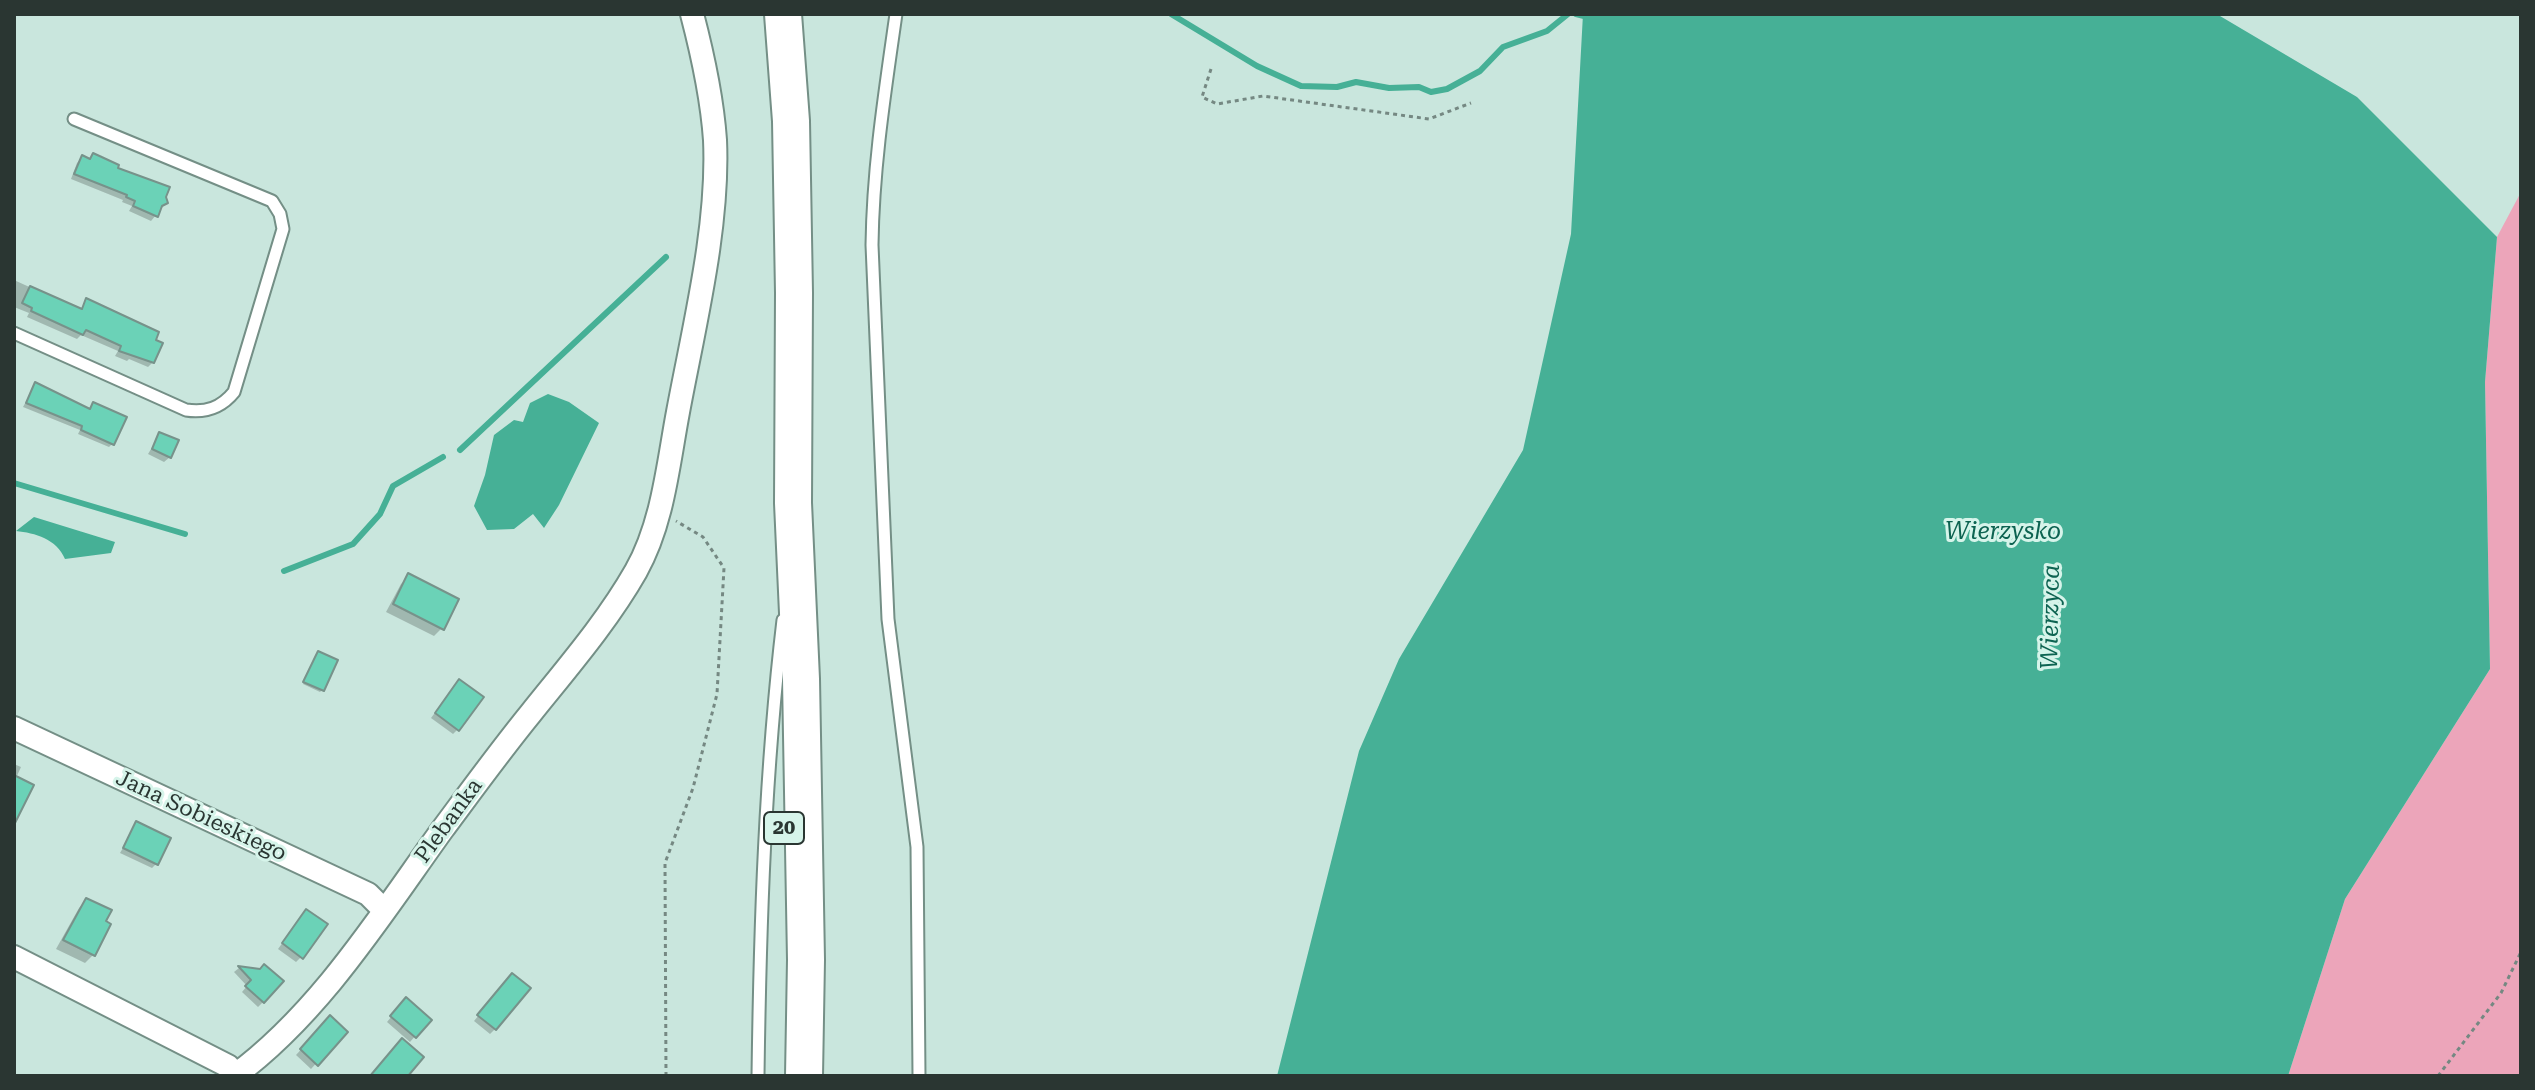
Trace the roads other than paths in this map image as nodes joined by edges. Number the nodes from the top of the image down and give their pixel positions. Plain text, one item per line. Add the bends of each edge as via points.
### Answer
1 (692, 14) edge
2 (783, 14) edge
3 (896, 14) edge
4 (74, 119) dead end
5 (14, 333) edge
6 (793, 503) junction
7 (785, 595) junction
8 (14, 728) edge
9 (384, 910) junction
10 (14, 957) edge
11 (806, 960) junction
12 (235, 1076) edge
13 (758, 1076) edge
14 (781, 1076) edge
15 (804, 1076) edge
16 (815, 1076) edge
17 (919, 1076) edge

1 - 9 street, Plebanka via 712,109 714,195 659,510 646,550 597,628
2 - 6 main road, 20 via 791,121
3 - 17 lane via 878,139 872,245 888,619 917,847
4 - 5 lane via 272,201 283,229 234,392 212,409 186,410
6 - 7 main road, 20
6 - 11 main road, 20
7 - 13 lane via 763,863
7 - 14 main road, 20
8 - 9 street, Jana Sobieskiego via 368,894
9 - 12 street, Plebanka via 279,1040
10 - 12 street via 228,1066
11 - 15 main road, 20
11 - 16 lane

